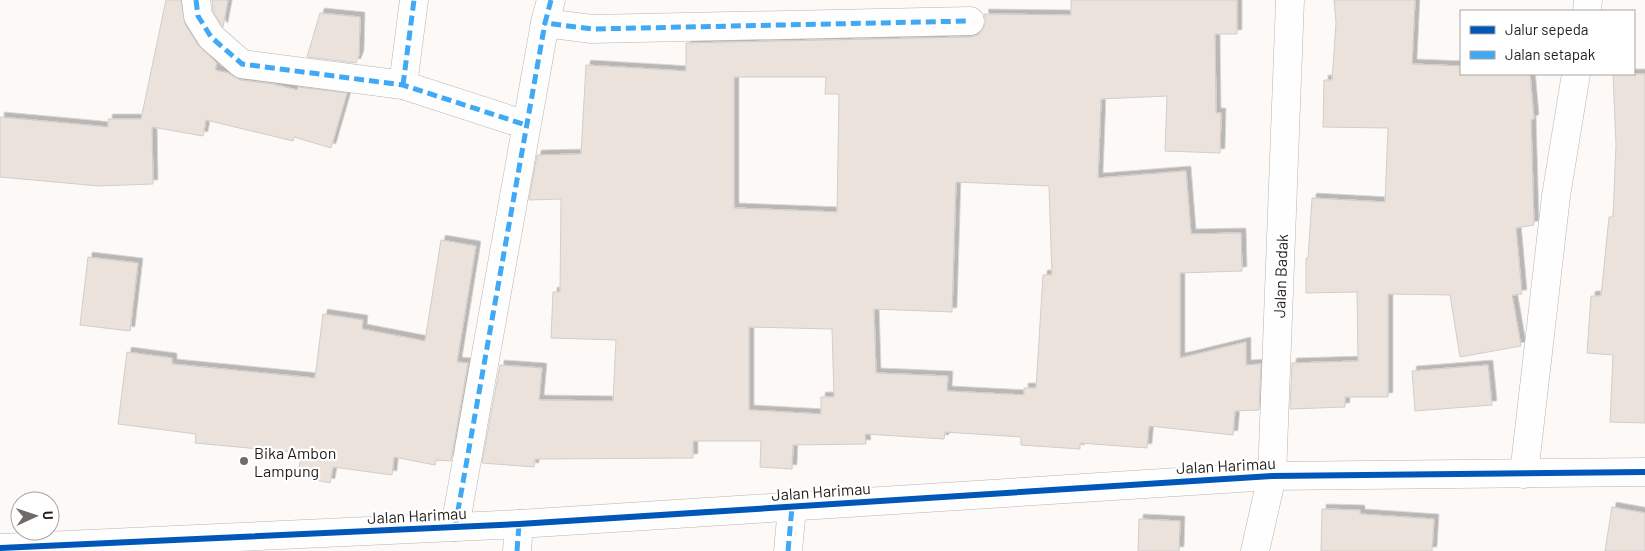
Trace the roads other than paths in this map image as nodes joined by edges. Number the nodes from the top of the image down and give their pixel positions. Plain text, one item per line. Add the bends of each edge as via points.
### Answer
1 (196, 0) edge
2 (414, 0) edge
3 (1290, 0) edge
4 (548, 11) edge
5 (970, 21) dead end
6 (1576, 75) edge
7 (403, 85) junction
8 (526, 125) junction
9 (1645, 472) edge
10 (1524, 474) junction
11 (1272, 476) junction
12 (792, 507) junction
13 (520, 524) junction
14 (455, 527) junction
15 (4, 549) edge
16 (517, 551) edge
17 (788, 551) edge
18 (1256, 551) edge

1 - 7 street via 198,16 211,37 242,64
2 - 7 street
3 - 11 street, Jalan Badak
4 - 5 street via 592,29
4 - 8 street
6 - 10 street via 1556,196
7 - 8 street
8 - 14 street
9 - 10 street, Jalan Harimau
10 - 11 street, Jalan Harimau
11 - 12 street, Jalan Harimau
11 - 18 street, Jalan Badak
12 - 13 street, Jalan Harimau
12 - 17 street
13 - 14 street, Jalan Harimau
13 - 16 street
14 - 15 street, Jalan Harimau

